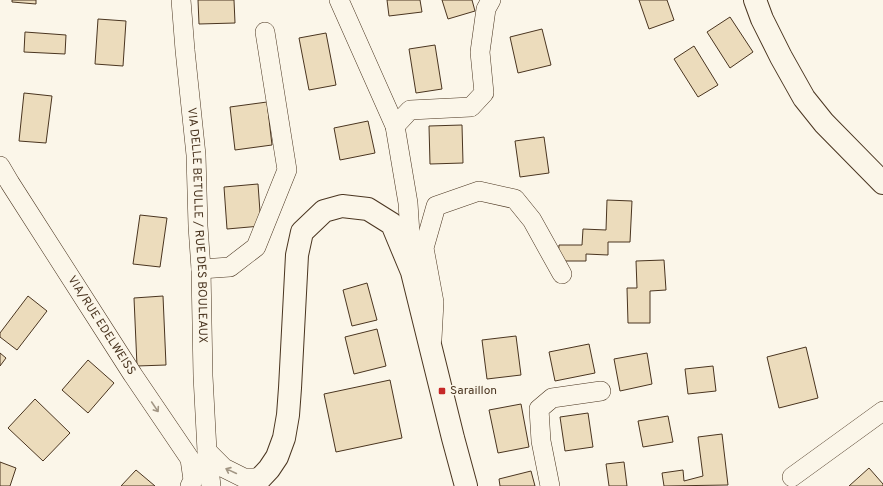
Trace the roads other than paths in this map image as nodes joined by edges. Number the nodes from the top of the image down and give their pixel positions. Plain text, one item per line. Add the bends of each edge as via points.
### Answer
1 (180, 0) edge
2 (339, 0) edge
3 (491, 0) edge
4 (755, 0) edge
5 (265, 32) dead end
6 (395, 126) junction
7 (0, 166) edge
8 (883, 183) edge
9 (201, 269) junction
10 (412, 272) junction
11 (562, 274) dead end
12 (432, 350) junction
13 (600, 391) dead end
14 (883, 411) edge
15 (206, 451) junction
16 (792, 477) dead end
17 (257, 482) edge
18 (190, 486) edge
19 (201, 486) edge
20 (211, 486) edge
21 (466, 486) edge
22 (550, 486) edge

1 - 9 street, VIA DELLE BETULLE / RUE DES BOULEAUX via 196,155
2 - 6 street
3 - 6 street via 486,9 480,52 484,93 471,107 410,110
4 - 8 main road via 762,19 804,98
5 - 9 street via 287,170 256,247 230,267
6 - 10 street via 408,203
7 -> 18 street, VIA/RUE EDELWEISS via 133,375 190,459 193,480
9 - 15 street, VIA DELLE BETULLE / RUE DES BOULEAUX
10 - 12 main road
10 - 17 main road via 392,224 368,209 342,206 324,211 302,232 297,255 290,388 284,438 277,457
11 - 12 street via 532,220 515,199 480,191 436,206 424,248 434,302
12 - 21 main road
13 - 22 street via 552,398 539,409 541,441
14 - 16 street
17 -> 15 street via 224,468
15 - 19 street
15 - 20 street

